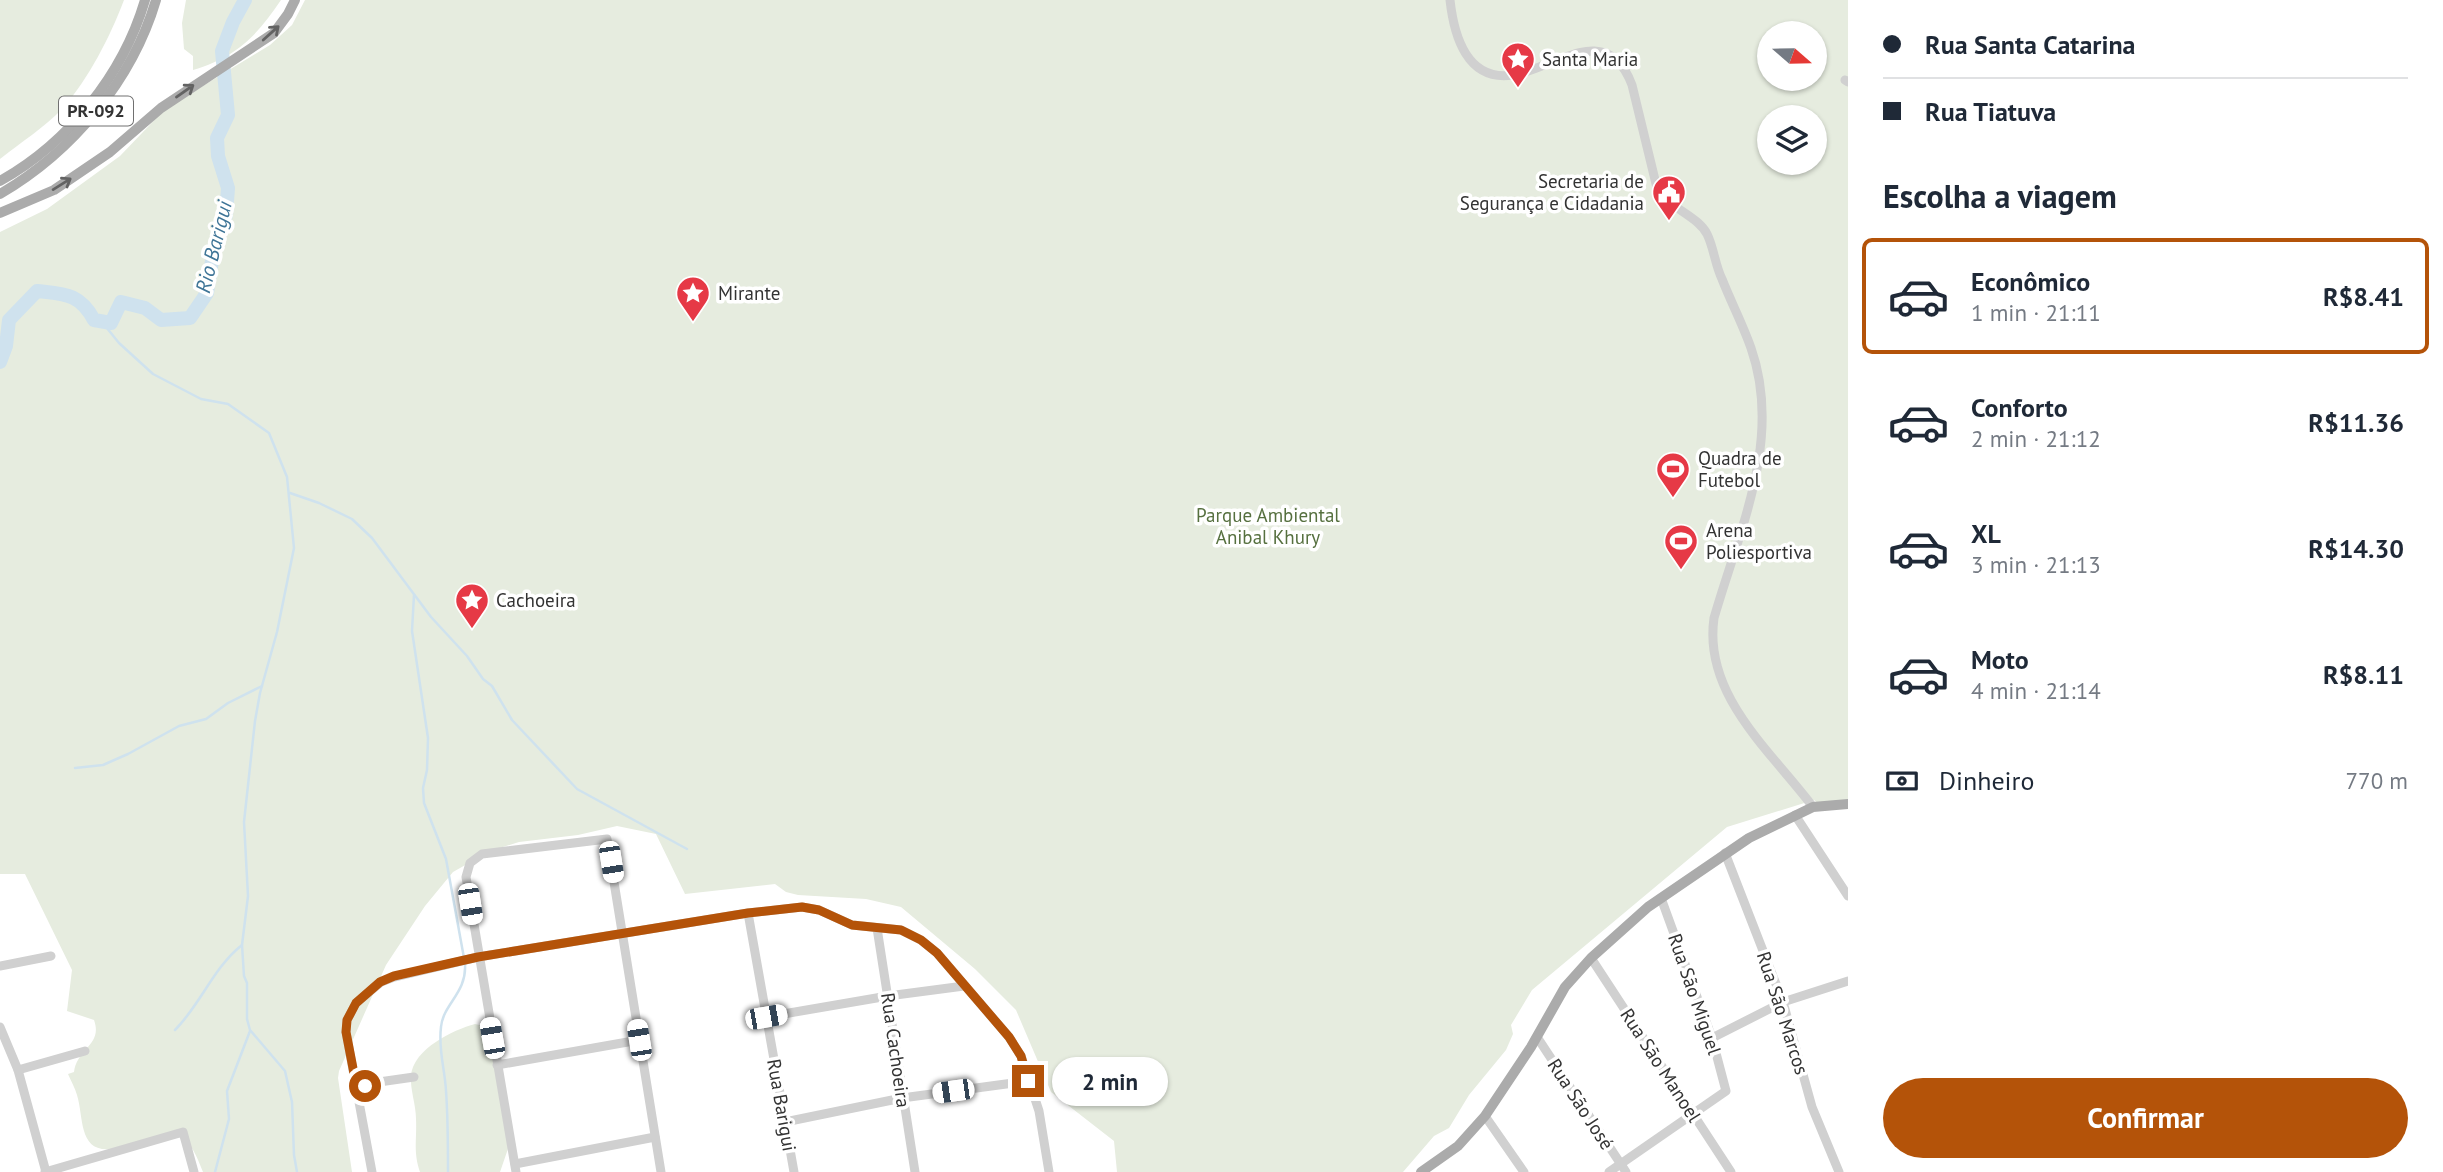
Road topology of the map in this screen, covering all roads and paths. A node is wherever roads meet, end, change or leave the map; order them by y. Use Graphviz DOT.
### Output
graph roads {
  1 [pos="145,0"];
  2 [pos="156,0"];
  3 [pos="295,0"];
  4 [pos="1450,0"];
  5 [pos="0,181"];
  6 [pos="0,194"];
  7 [pos="0,213"];
  8 [pos="1848,804"];
  9 [pos="1813,807"];
  10 [pos="1795,815"];
  11 [pos="1725,853"];
  12 [pos="1848,896"];
  13 [pos="1661,898"];
  14 [pos="748,913"];
  15 [pos="877,928"];
  16 [pos="622,934"];
  17 [pos="51,956"];
  18 [pos="478,957"];
  19 [pos="1591,958"];
  20 [pos="0,966"];
  21 [pos="1848,981"];
  22 [pos="964,986"];
  23 [pos="888,996"];
  24 [pos="1783,1002"];
  25 [pos="766,1017"];
  26 [pos="0,1027"];
  27 [pos="1536,1037"];
  28 [pos="1712,1038"];
  29 [pos="639,1040"];
  30 [pos="85,1051"];
  31 [pos="497,1065"];
  32 [pos="18,1070"];
  33 [pos="414,1077"];
  34 [pos="1028,1081"];
  35 [pos="357,1089"];
  36 [pos="902,1098"];
  37 [pos="1692,1114"];
  38 [pos="1485,1116"];
  39 [pos="785,1122"];
  40 [pos="655,1137"];
  41 [pos="515,1168"];
  42 [pos="1624,1168"];
  43 [pos="46,1172"];
  44 [pos="194,1172"];
  45 [pos="372,1172"];
  46 [pos="661,1172"];
  47 [pos="794,1172"];
  48 [pos="915,1172"];
  49 [pos="1049,1172"];
  50 [pos="1421,1172"];
  51 [pos="1524,1172"];
  52 [pos="1609,1172"];
  53 [pos="1731,1172"];
  54 [pos="1839,1172"];
  1 -- 5 [label="main road, PR-092"];
  2 -- 6 [label="main road, PR-092"];
  7 -- 3 [label="main road, one-way"];
  4 -- 9 [label="street"];
  8 -- 9 [label="main road"];
  9 -- 10 [label="main road"];
  10 -- 11 [label="main road"];
  10 -- 12 [label="street"];
  11 -- 13 [label="main road"];
  11 -- 24 [label="street, Rua São Marcos"];
  13 -- 19 [label="main road"];
  13 -- 28 [label="street, Rua São Miguel"];
  14 -- 15 [label="street"];
  14 -- 16 [label="street"];
  14 -- 25 [label="street, Rua Barigui"];
  15 -- 22 [label="street"];
  15 -- 23 [label="street, Rua Cachoeira"];
  16 -- 18 [label="street"];
  16 -- 18 [label="street"];
  16 -- 29 [label="street"];
  17 -- 20 [label="street"];
  18 -- 31 [label="street"];
  18 -- 35 [label="street"];
  19 -- 27 [label="main road"];
  19 -- 37 [label="street, Rua São Manoel"];
  21 -- 24 [label="street"];
  22 -- 23 [label="street"];
  22 -- 34 [label="street"];
  23 -- 25 [label="street"];
  23 -- 36 [label="street, Rua Cachoeira"];
  24 -- 28 [label="street"];
  24 -- 54 [label="street, Rua São Marcos"];
  25 -- 39 [label="street, Rua Barigui"];
  26 -- 32 [label="street"];
  27 -- 38 [label="main road"];
  27 -- 42 [label="street, Rua São José"];
  28 -- 37 [label="street, Rua São Miguel"];
  29 -- 31 [label="street"];
  29 -- 40 [label="street"];
  30 -- 32 [label="street"];
  31 -- 41 [label="street"];
  32 -- 43 [label="street"];
  33 -- 35 [label="street"];
  34 -- 36 [label="street"];
  34 -- 49 [label="street"];
  35 -- 45 [label="street"];
  36 -- 39 [label="street"];
  36 -- 48 [label="street, Rua Cachoeira"];
  37 -- 42 [label="street"];
  37 -- 53 [label="street, Rua São Manoel"];
  38 -- 50 [label="main road"];
  38 -- 51 [label="street"];
  39 -- 47 [label="street, Rua Barigui"];
  40 -- 41 [label="street"];
  40 -- 46 [label="street"];
  42 -- 52 [label="street"];
  43 -- 44 [label="street"];
}
